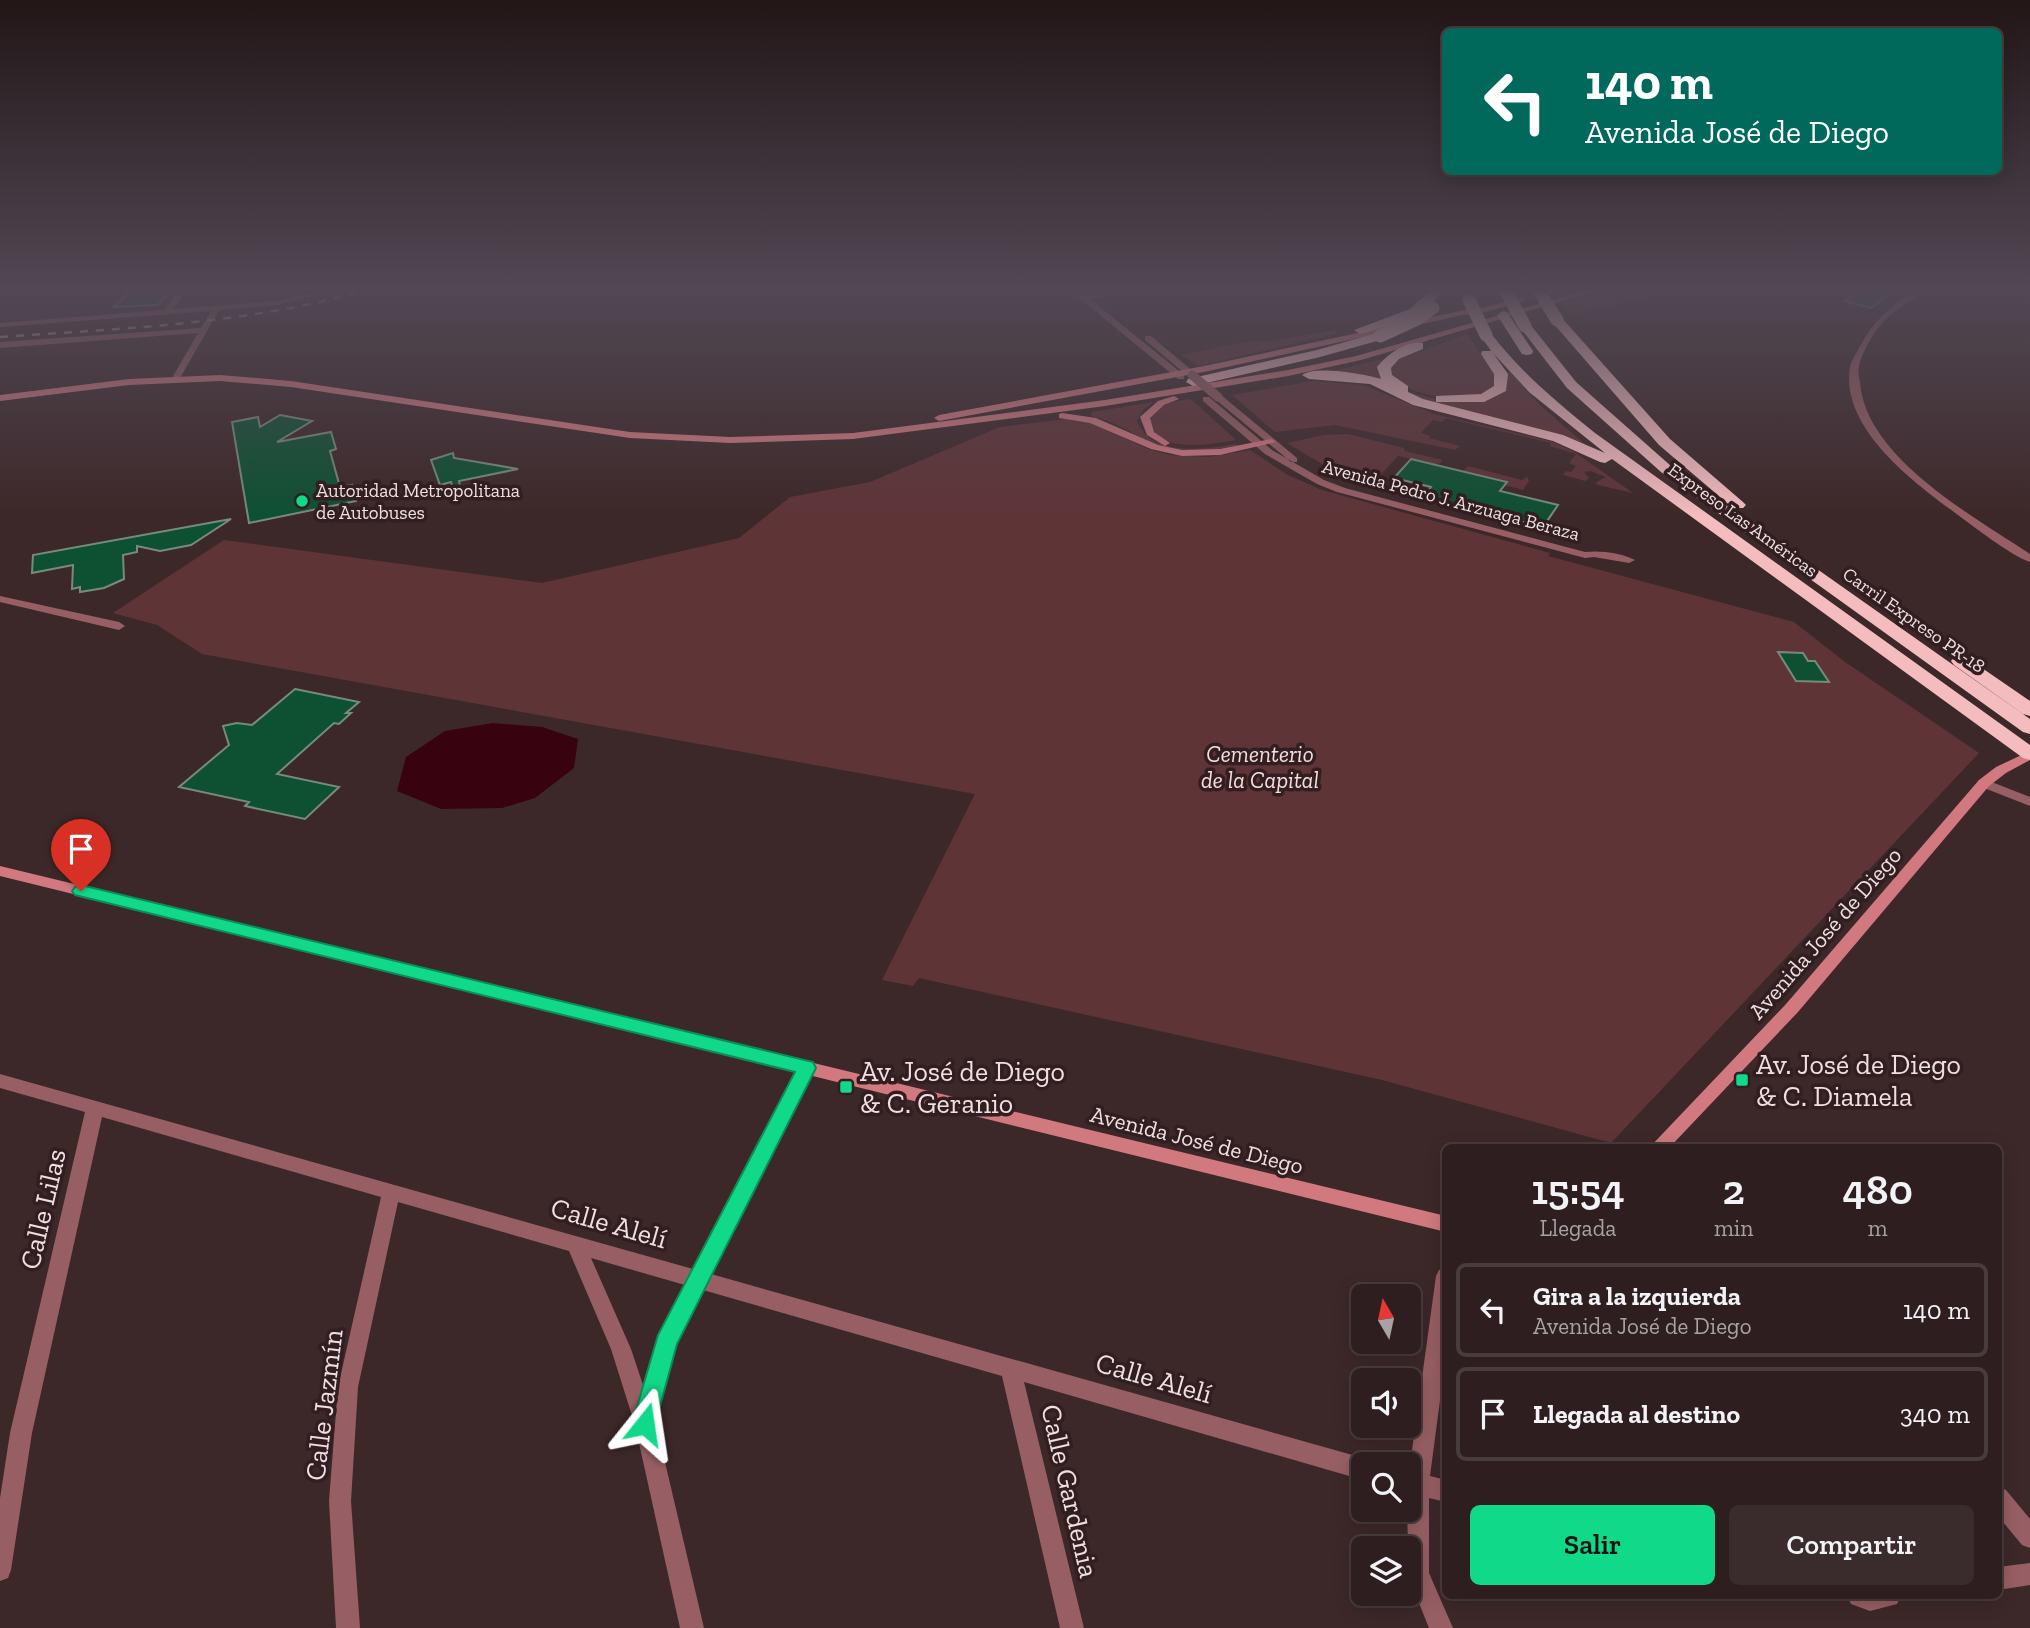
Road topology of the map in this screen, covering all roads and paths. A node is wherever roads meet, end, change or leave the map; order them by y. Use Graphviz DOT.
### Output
graph roads {
  1 [pos="184,364"];
  2 [pos="1169,364"];
  3 [pos="1171,364"];
  4 [pos="1239,364"];
  5 [pos="1267,364"];
  6 [pos="1290,364"];
  7 [pos="1330,364"];
  8 [pos="1353,364"];
  9 [pos="1387,364"];
  10 [pos="1496,364"];
  11 [pos="1509,364"];
  12 [pos="1537,364"];
  13 [pos="1553,364"];
  14 [pos="1596,364"];
  15 [pos="1855,364"];
  16 [pos="178,375"];
  17 [pos="1309,376"];
  18 [pos="1187,379"];
  19 [pos="0,392"];
  20 [pos="0,398"];
  21 [pos="1054,416"];
  22 [pos="925,425"];
  23 [pos="1260,441"];
  24 [pos="1666,469"];
  25 [pos="1702,517"];
  26 [pos="2030,559"];
  27 [pos="1629,560"];
  28 [pos="0,599"];
  29 [pos="119,626"];
  30 [pos="2030,709"];
  31 [pos="2030,728"];
  32 [pos="2030,755"];
  33 [pos="1984,783"];
  34 [pos="2030,802"];
  35 [pos="0,872"];
  36 [pos="807,1068"];
  37 [pos="0,1081"];
  38 [pos="95,1108"];
  39 [pos="1662,1144"];
  40 [pos="391,1192"];
  41 [pos="1442,1223"];
  42 [pos="576,1245"];
  43 [pos="697,1279"];
  44 [pos="1442,1301"];
  45 [pos="1010,1368"];
  46 [pos="645,1424"];
  47 [pos="1418,1452"];
  48 [pos="1351,1466"];
  49 [pos="1421,1485"];
  50 [pos="1442,1490"];
  51 [pos="2002,1503"];
  52 [pos="1415,1522"];
  53 [pos="2030,1537"];
  54 [pos="0,1570"];
  55 [pos="2030,1574"];
  56 [pos="2002,1578"];
  57 [pos="348,1628"];
  58 [pos="692,1628"];
  59 [pos="1072,1628"];
  60 [pos="1441,1628"];
  1 -- 16 [label="street"];
  2 -- 18 [label="street, Avenida Pedro J. Arzuaga Beraza"];
  3 -- 18 [label="street, Avenida Pedro J. Arzuaga Beraza"];
  4 -- 18 [label="main road"];
  5 -- 18 [label="highway, bridge"];
  6 -- 18 [label="main road"];
  7 -- 22 [label="main road"];
  8 -- 17 [label="main road"];
  9 -- 10 [label="highway"];
  11 -- 25 [label="highway, Expreso Las Américas"];
  12 -- 24 [label="highway"];
  13 -- 24 [label="highway, Carril Expreso PR-18, bridge"];
  14 -- 30 [label="highway, Expreso Las Américas, bridge"];
  15 -- 26 [label="street"];
  16 -- 19 [label="main road"];
  16 -- 20 [label="main road"];
  16 -- 22 [label="main road"];
  16 -- 22 [label="main road"];
  17 -- 18 [label="main road"];
  17 -- 25 [label="highway"];
  18 -- 21 [label="main road"];
  18 -- 22 [label="main road"];
  18 -- 22 [label="main road"];
  18 -- 23 [label="street, Avenida Pedro J. Arzuaga Beraza"];
  18 -- 23 [label="street, Avenida Pedro J. Arzuaga Beraza, bridge"];
  18 -- 23 [label="main road"];
  21 -- 22 [label="main road"];
  21 -- 23 [label="main road"];
  23 -- 27 [label="street, Avenida Pedro J. Arzuaga Beraza"];
  24 -- 31 [label="highway, Carril Expreso PR-18"];
  25 -- 32 [label="highway, Expreso Las Américas"];
  28 -- 29 [label="street"];
  32 -- 33 [label="main road, Avenida José de Diego"];
  33 -- 34 [label="street"];
  33 -- 39 [label="main road, Avenida José de Diego"];
  35 -- 36 [label="main road, Avenida José de Diego"];
  36 -- 41 [label="main road, Avenida José de Diego"];
  36 -- 43 [label="street"];
  37 -- 38 [label="street, Calle Alelí"];
  38 -- 40 [label="street, Calle Alelí"];
  38 -- 54 [label="street, Calle Lilas"];
  40 -- 42 [label="street, Calle Alelí"];
  40 -- 57 [label="street, Calle Jazmín"];
  42 -- 43 [label="street, Calle Alelí"];
  42 -- 46 [label="street"];
  43 -- 45 [label="street, Calle Alelí"];
  43 -- 46 [label="street"];
  44 -- 47 [label="street"];
  45 -- 48 [label="street, Calle Alelí"];
  45 -- 59 [label="street, Calle Gardenia"];
  46 -- 58 [label="street"];
  49 -- 50 [label="street"];
  51 -- 53 [label="street"];
  52 -- 60 [label="street"];
  55 -- 56 [label="street"];
}
